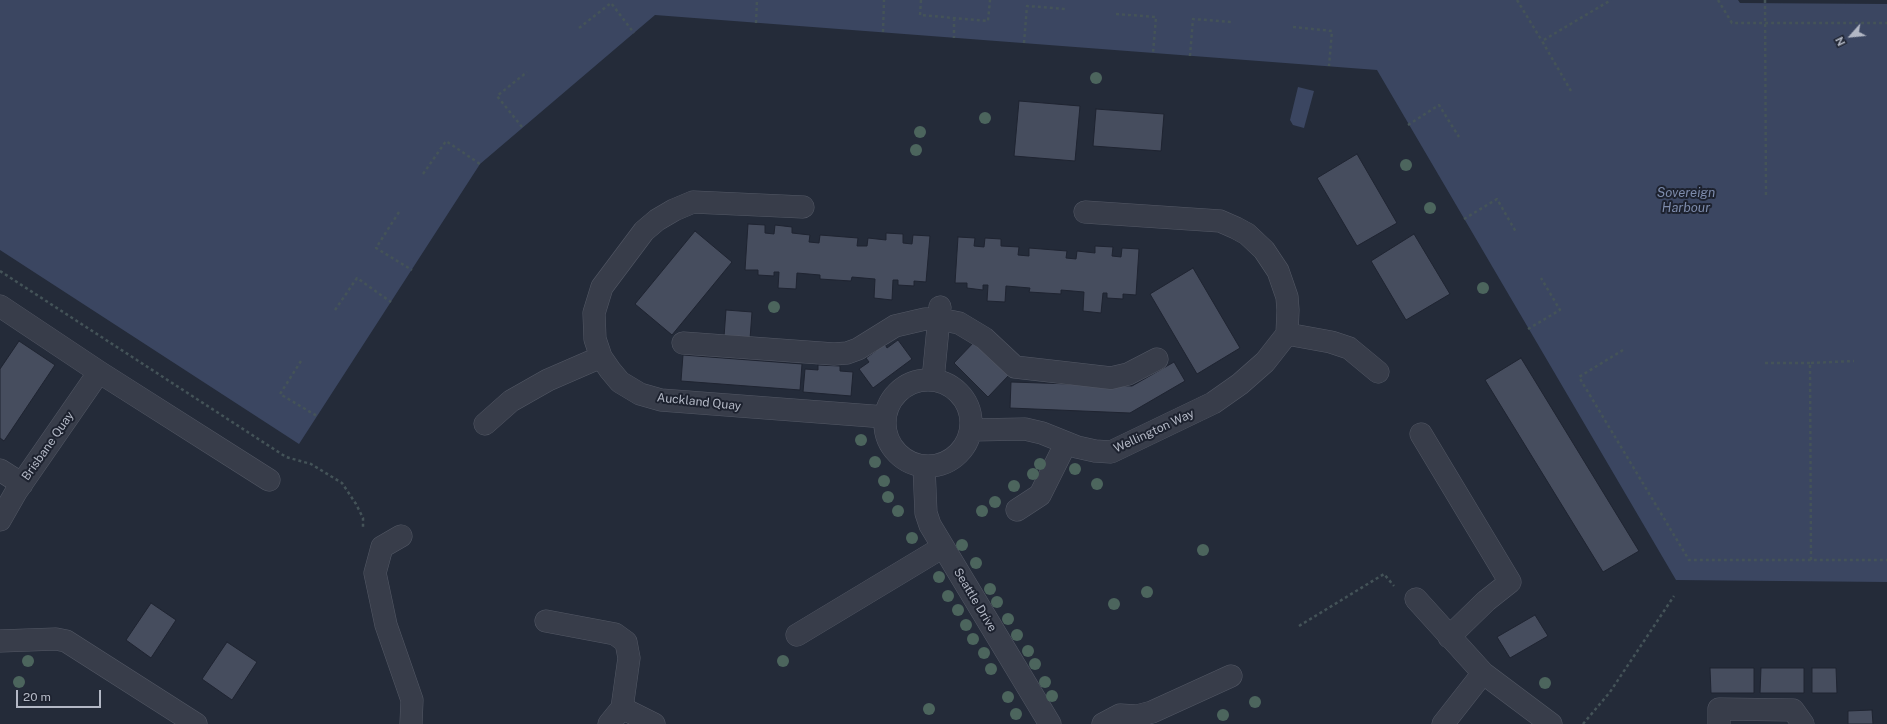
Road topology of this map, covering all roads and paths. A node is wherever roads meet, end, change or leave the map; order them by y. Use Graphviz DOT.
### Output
graph roads {
  1 [pos="757,0"];
  2 [pos="884,0"];
  3 [pos="921,0"];
  4 [pos="990,0"];
  5 [pos="1517,0"];
  6 [pos="1611,0"];
  7 [pos="1718,0"];
  8 [pos="1765,0"];
  9 [pos="1065,9"];
  10 [pos="1116,14"];
  11 [pos="954,18"];
  12 [pos="1231,22"];
  13 [pos="756,23"];
  14 [pos="1764,23"];
  15 [pos="1887,23"];
  16 [pos="579,28"];
  17 [pos="1294,28"];
  18 [pos="883,32"];
  19 [pos="634,33"];
  20 [pos="954,38"];
  21 [pos="1542,41"];
  22 [pos="1024,43"];
  23 [pos="1153,53"];
  24 [pos="1190,56"];
  25 [pos="1329,66"];
  26 [pos="527,72"];
  27 [pos="1571,92"];
  28 [pos="1408,125"];
  29 [pos="522,127"];
  30 [pos="1459,137"];
  31 [pos="480,164"];
  32 [pos="423,174"];
  33 [pos="1766,198"];
  34 [pos="803,207"];
  35 [pos="399,212"];
  36 [pos="1084,212"];
  37 [pos="1464,219"];
  38 [pos="1516,232"];
  39 [pos="412,270"];
  40 [pos="1541,278"];
  41 [pos="391,302"];
  42 [pos="0,306"];
  43 [pos="335,310"];
  44 [pos="939,313"];
  45 [pos="1528,329"];
  46 [pos="1287,334"];
  47 [pos="683,343"];
  48 [pos="1623,350"];
  49 [pos="601,357"];
  50 [pos="1157,358"];
  51 [pos="301,361"];
  52 [pos="1854,361"];
  53 [pos="1765,363"];
  54 [pos="1810,363"];
  55 [pos="99,372"];
  56 [pos="1378,372"];
  57 [pos="933,380"];
  58 [pos="317,416"];
  59 [pos="885,417"];
  60 [pos="485,424"];
  61 [pos="972,430"];
  62 [pos="1421,434"];
  63 [pos="1065,442"];
  64 [pos="924,467"];
  65 [pos="0,470"];
  66 [pos="269,480"];
  67 [pos="22,484"];
  68 [pos="1017,510"];
  69 [pos="0,520"];
  70 [pos="401,536"];
  71 [pos="943,547"];
  72 [pos="1811,560"];
  73 [pos="1887,560"];
  74 [pos="1674,596"];
  75 [pos="1416,599"];
  76 [pos="546,621"];
  77 [pos="1299,626"];
  78 [pos="797,635"];
  79 [pos="1449,637"];
  80 [pos="0,642"];
  81 [pos="1483,674"];
  82 [pos="1231,676"];
  83 [pos="615,716"];
  84 [pos="196,724"];
  85 [pos="411,724"];
  86 [pos="654,724"];
  87 [pos="1050,724"];
  88 [pos="1103,724"];
  89 [pos="1443,724"];
  90 [pos="1550,724"];
  91 [pos="1583,724"];
  92 [pos="1719,724"];
  93 [pos="1803,724"];
  1 -- 13 [label="path"];
  2 -- 18 [label="path"];
  3 -- 11 [label="path"];
  4 -- 11 [label="path"];
  5 -- 21 [label="path"];
  6 -- 21 [label="path"];
  7 -- 14 [label="path"];
  8 -- 14 [label="path"];
  9 -- 22 [label="path"];
  10 -- 23 [label="path"];
  11 -- 20 [label="path"];
  12 -- 24 [label="path"];
  14 -- 15 [label="path"];
  14 -- 33 [label="path"];
  16 -- 19 [label="path"];
  17 -- 25 [label="path"];
  21 -- 27 [label="path"];
  26 -- 29 [label="path"];
  28 -- 30 [label="path"];
  31 -- 32 [label="path"];
  34 -- 49 [label="street, Auckland Quay"];
  35 -- 39 [label="path"];
  36 -- 46 [label="street"];
  37 -- 38 [label="path"];
  40 -- 45 [label="path"];
  41 -- 43 [label="path"];
  42 -- 55 [label="street"];
  44 -- 47 [label="street"];
  44 -- 50 [label="street"];
  44 -- 57 [label="street"];
  46 -- 56 [label="street"];
  46 -- 63 [label="street, Wellington Way"];
  48 -- 72 [label="path"];
  49 -- 59 [label="street, Auckland Quay"];
  49 -- 60 [label="street"];
  51 -- 58 [label="path"];
  52 -- 54 [label="path"];
  53 -- 54 [label="path"];
  54 -- 72 [label="path"];
  55 -- 66 [label="street"];
  55 -- 67 [label="street, Brisbane Quay"];
  57 -- 59 [label="street"];
  57 -- 61 [label="street"];
  59 -- 64 [label="street"];
  61 -- 63 [label="street, Wellington Way"];
  61 -- 64 [label="street"];
  62 -- 79 [label="street"];
  63 -- 68 [label="street"];
  64 -- 71 [label="street, Seattle Drive"];
  65 -- 67 [label="street"];
  67 -- 69 [label="street, Brisbane Quay"];
  70 -- 85 [label="street"];
  71 -- 78 [label="street"];
  71 -- 87 [label="street, Seattle Drive"];
  72 -- 73 [label="path"];
  74 -- 91 [label="path"];
  75 -- 77 [label="path"];
  75 -- 79 [label="street"];
  76 -- 83 [label="street"];
  79 -- 81 [label="street"];
  80 -- 84 [label="street"];
  81 -- 89 [label="street"];
  81 -- 90 [label="street"];
  82 -- 88 [label="street"];
  83 -- 86 [label="street"];
  92 -- 93 [label="street"];
}
